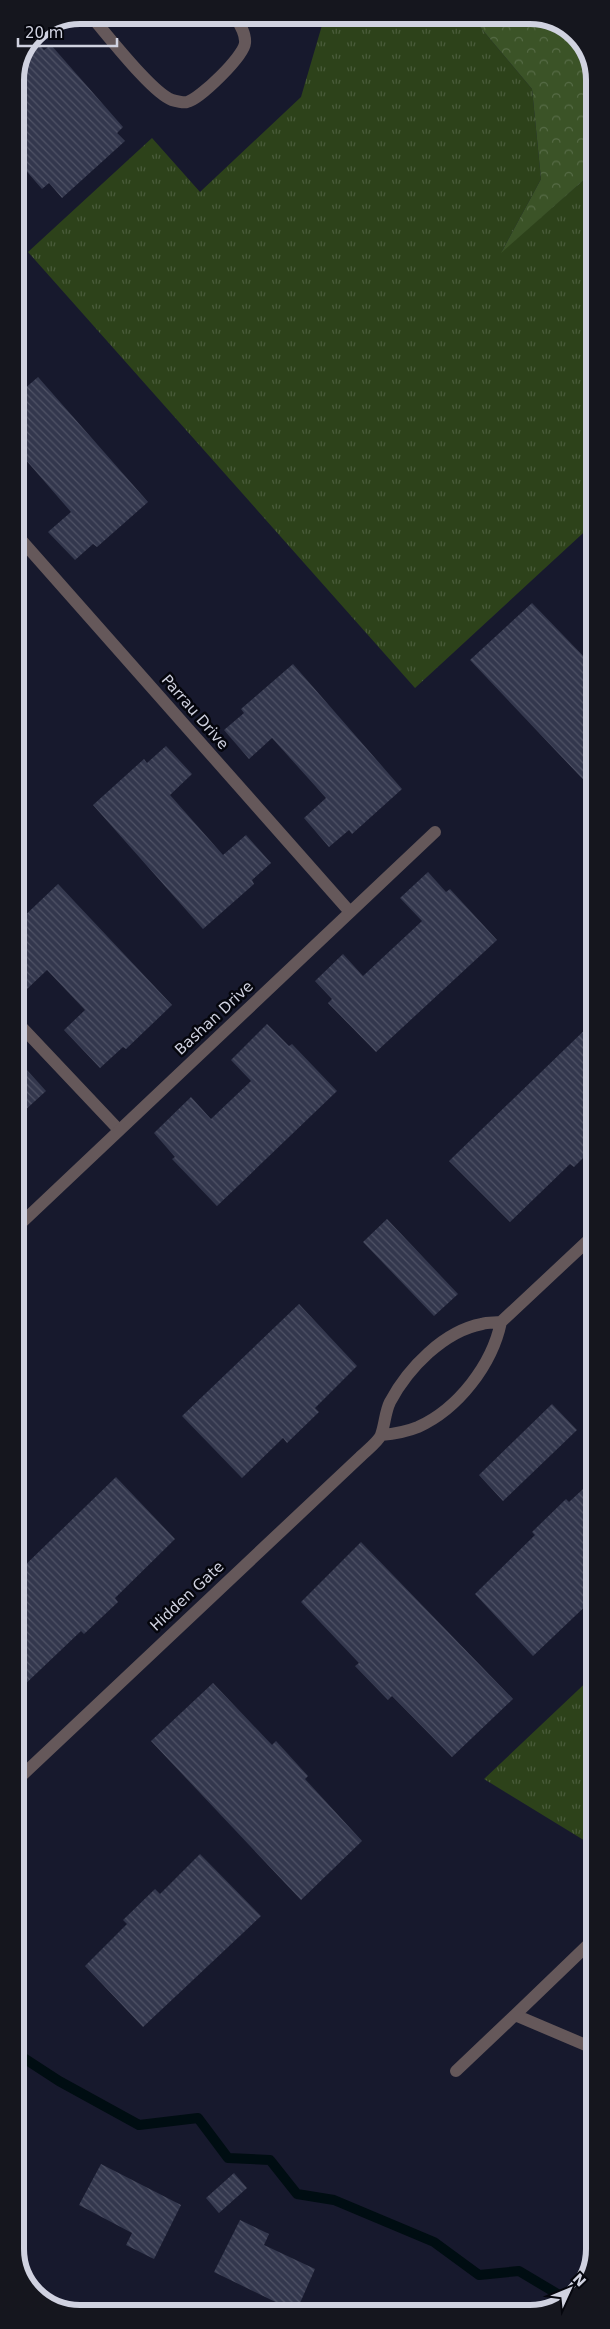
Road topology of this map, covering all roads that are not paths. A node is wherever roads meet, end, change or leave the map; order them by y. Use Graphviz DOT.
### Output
graph roads {
  1 [pos="98,24"];
  2 [pos="239,24"];
  3 [pos="24,543"];
  4 [pos="435,832"];
  5 [pos="350,912"];
  6 [pos="24,1029"];
  7 [pos="119,1130"];
  8 [pos="24,1220"];
  9 [pos="586,1242"];
  10 [pos="501,1322"];
  11 [pos="381,1436"];
  12 [pos="24,1773"];
  13 [pos="586,1947"];
  14 [pos="515,2015"];
  15 [pos="586,2045"];
  16 [pos="456,2071"];
  1 -- 2 [label="street"];
  3 -- 5 [label="street, Parrau Drive"];
  4 -- 5 [label="street, Bashan Drive"];
  5 -- 7 [label="street, Bashan Drive"];
  6 -- 7 [label="street"];
  7 -- 8 [label="street, Bashan Drive"];
  9 -- 10 [label="street"];
  10 -- 11 [label="street"];
  10 -- 11 [label="street"];
  11 -- 12 [label="street, Hidden Gate"];
  13 -- 14 [label="street"];
  14 -- 15 [label="street"];
  14 -- 16 [label="street"];
}
